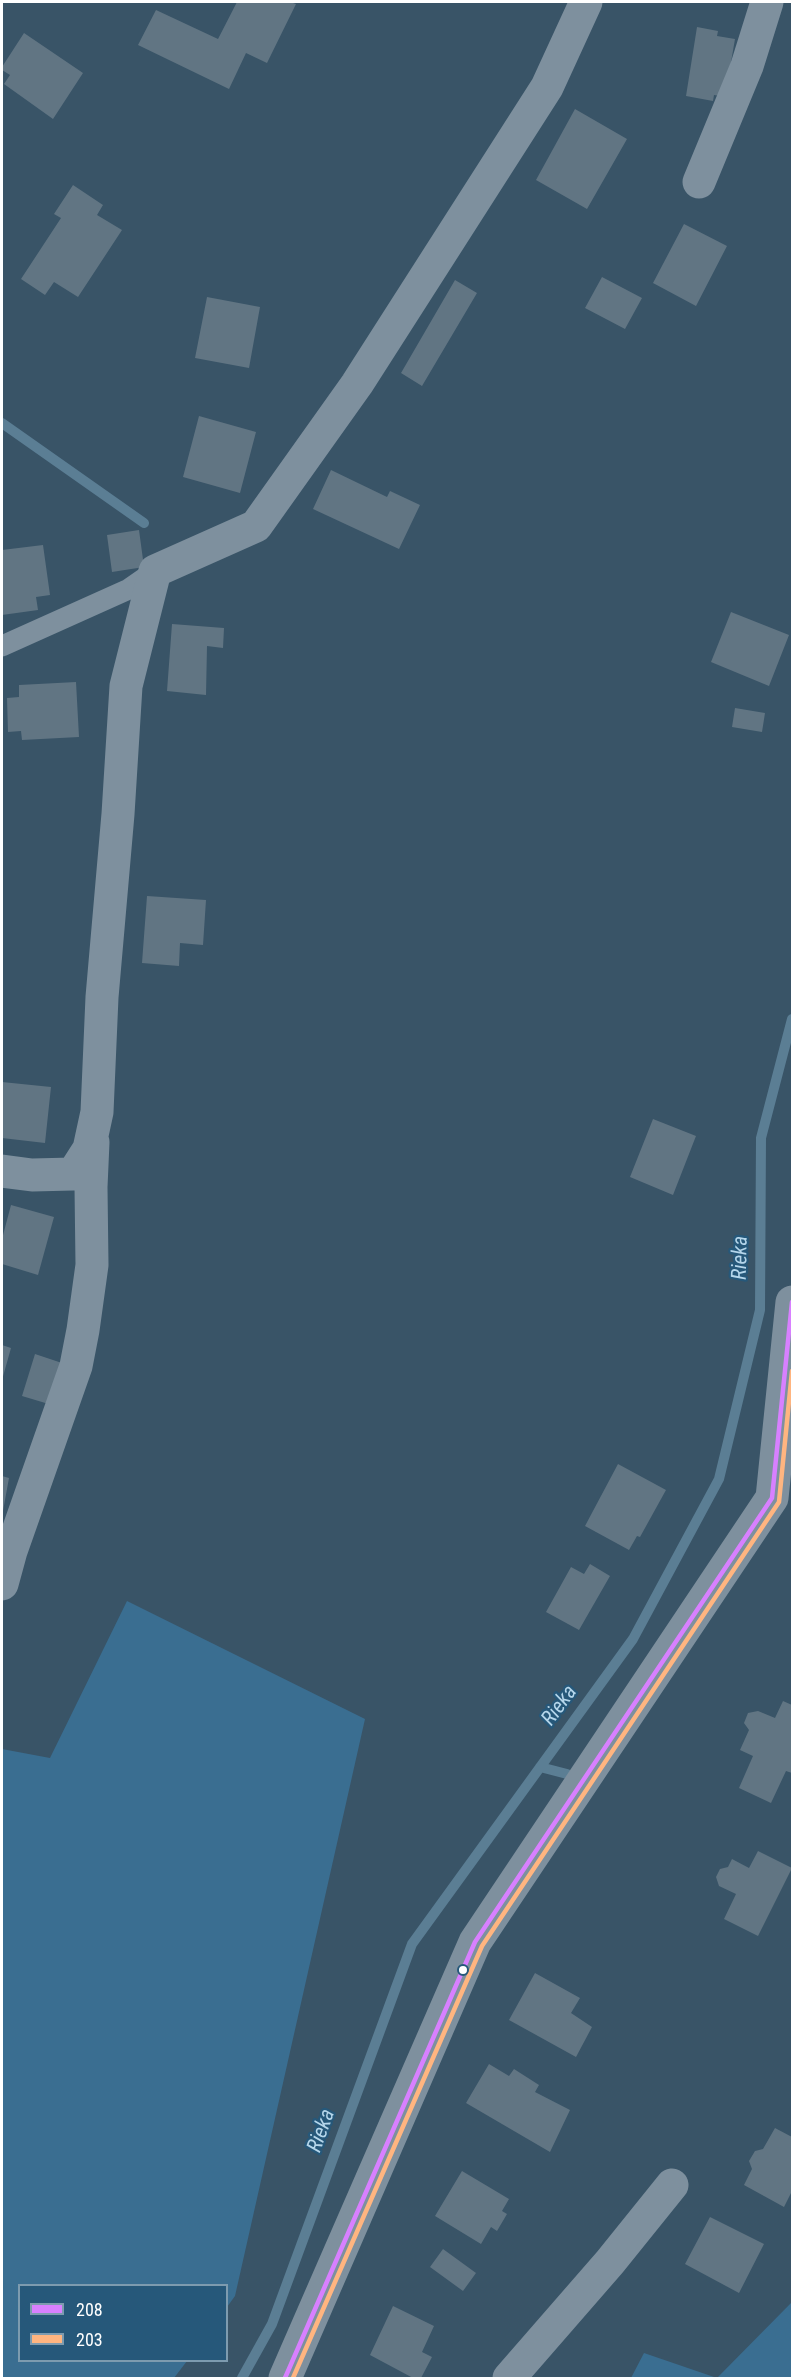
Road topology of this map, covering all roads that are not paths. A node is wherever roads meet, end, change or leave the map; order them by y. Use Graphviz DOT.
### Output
graph roads {
  1 [pos="586,2"];
  2 [pos="767,2"];
  3 [pos="699,182"];
  4 [pos="155,571"];
  5 [pos="2,646"];
  6 [pos="93,1129"];
  7 [pos="2,1171"];
  8 [pos="792,1302"];
  9 [pos="2,1584"];
  10 [pos="672,2185"];
  11 [pos="285,2379"];
  12 [pos="509,2379"];
  1 -- 4 [label="street"];
  2 -- 3 [label="street"];
  4 -- 5 [label="lane"];
  4 -- 6 [label="street"];
  6 -- 7 [label="street"];
  6 -- 9 [label="street"];
  8 -- 11 [label="street"];
  10 -- 12 [label="street"];
}
